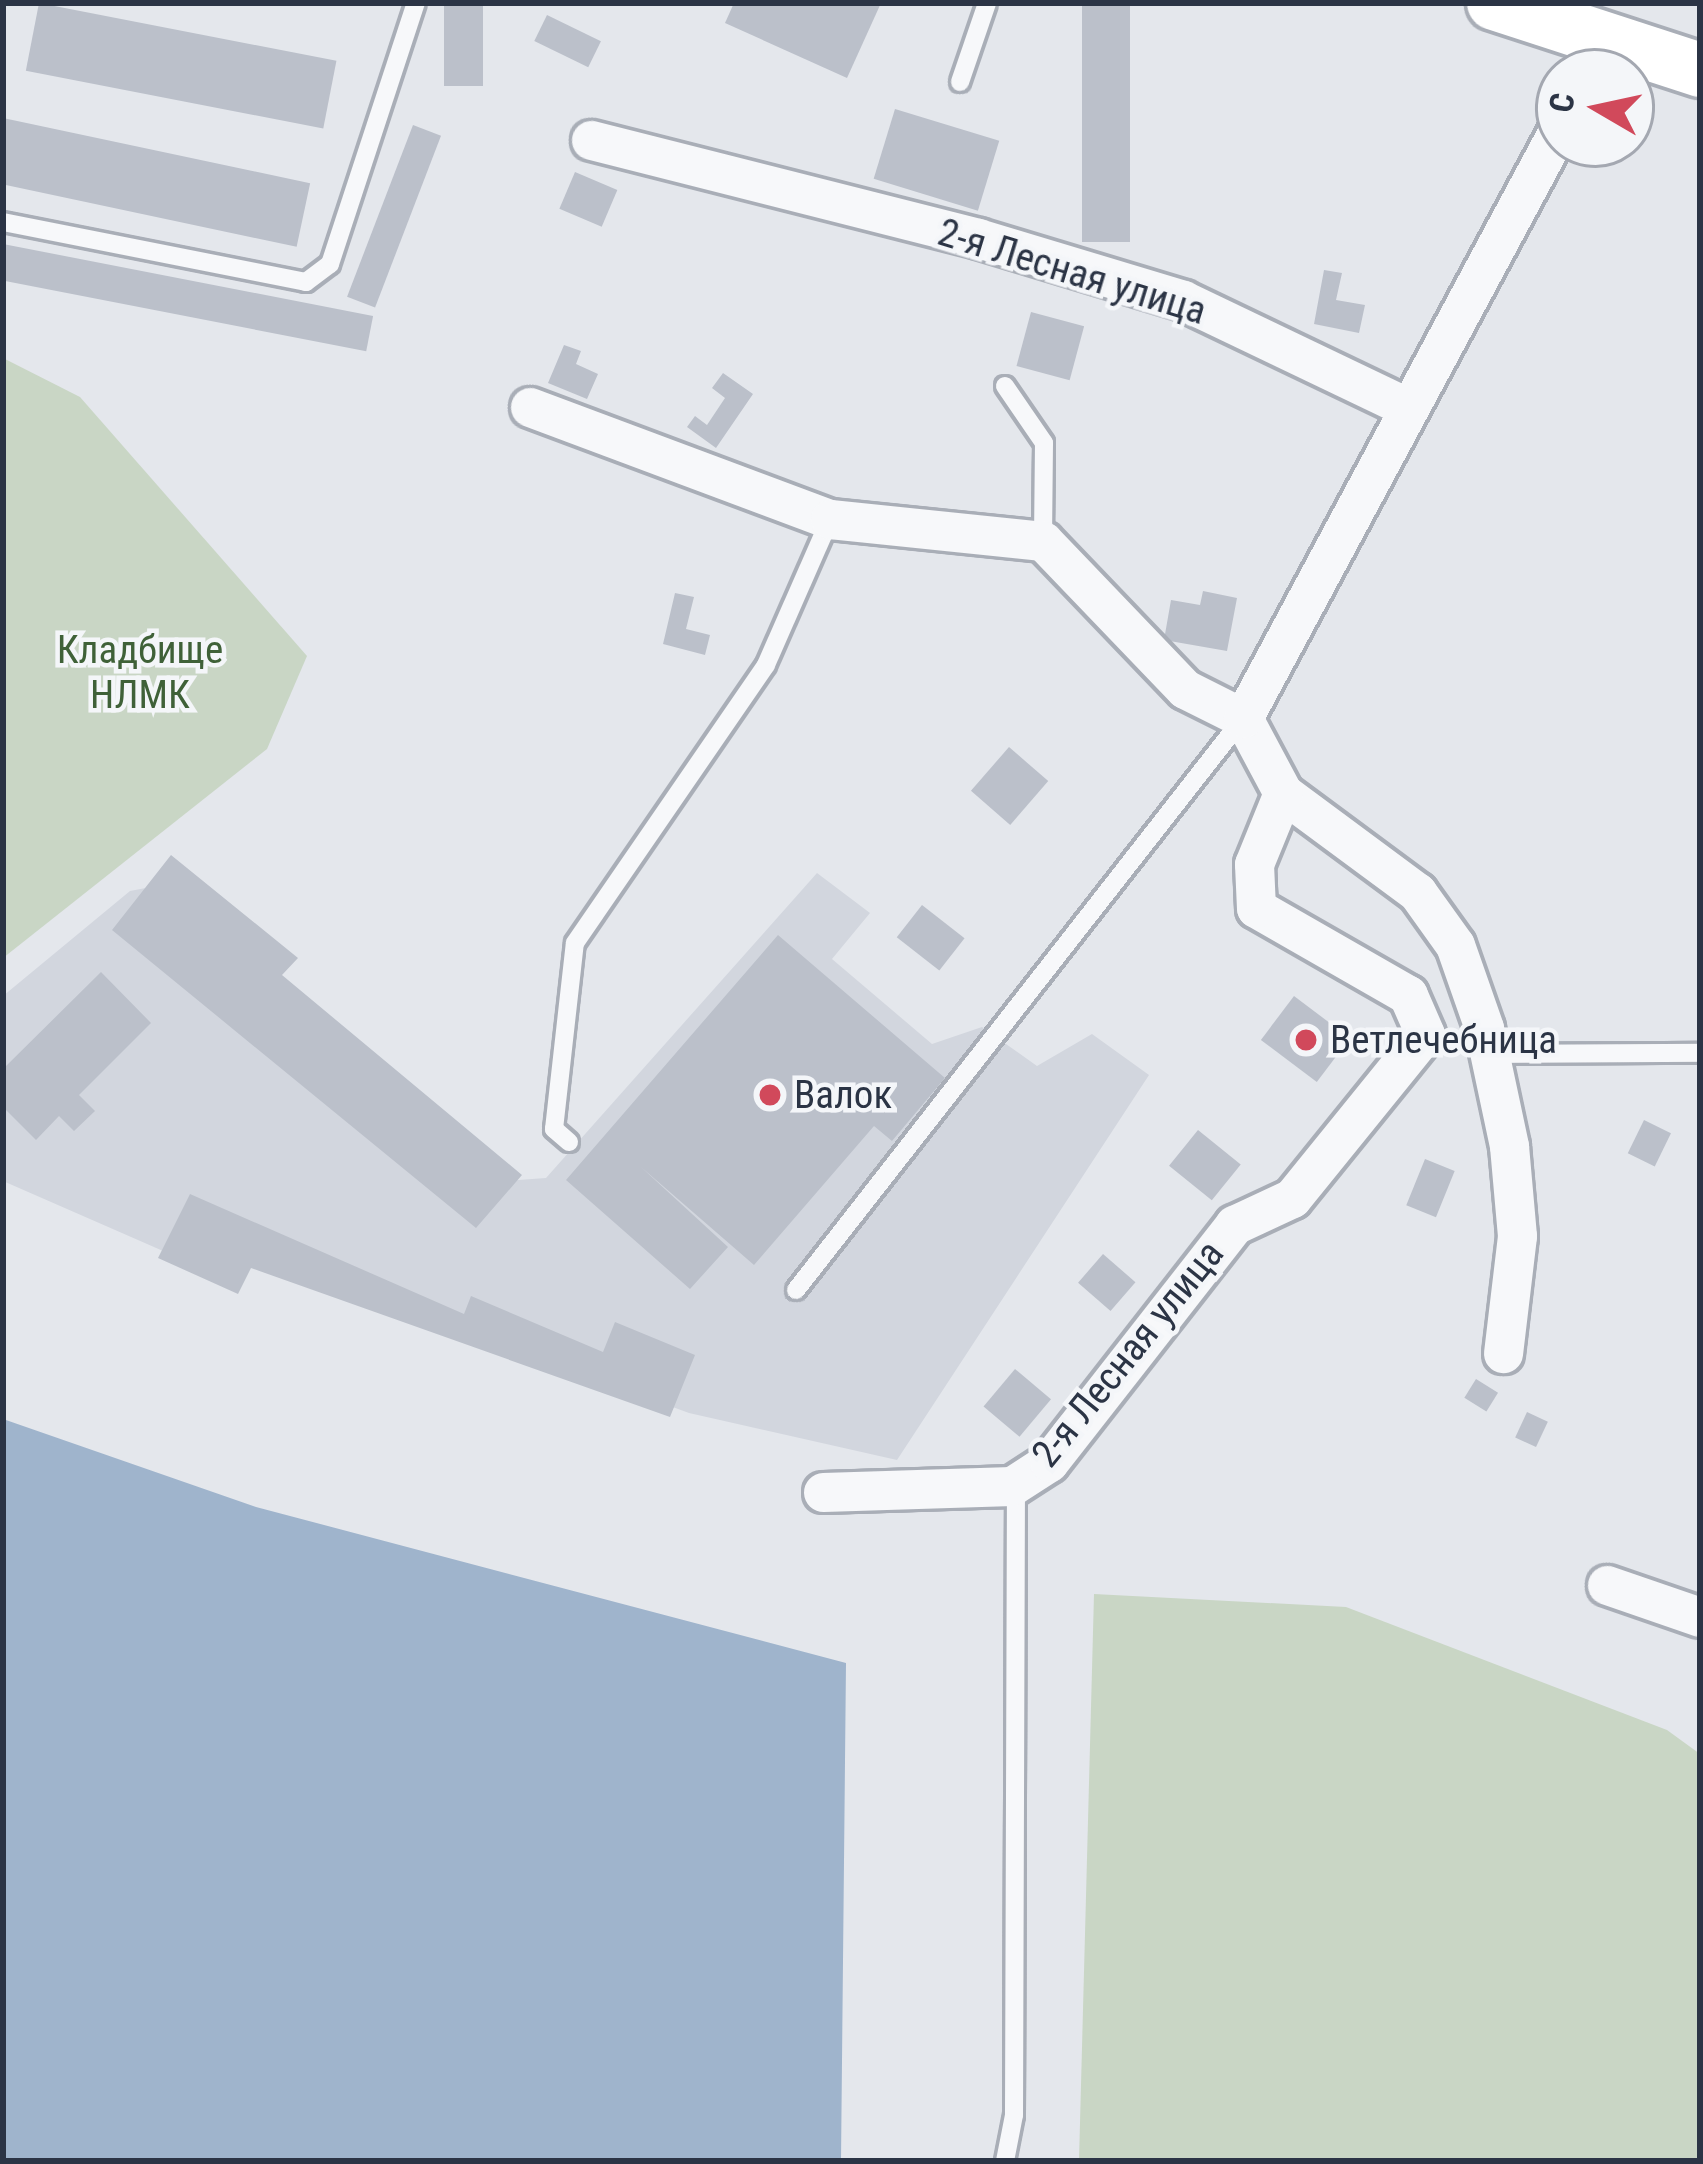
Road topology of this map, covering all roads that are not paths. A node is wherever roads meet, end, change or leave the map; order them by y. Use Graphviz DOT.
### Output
graph roads {
  1 [pos="416,3"];
  2 [pos="987,3"];
  3 [pos="1493,3"];
  4 [pos="1582,48"];
  5 [pos="1655,64"];
  6 [pos="1700,70"];
  7 [pos="960,82"];
  8 [pos="591,140"];
  9 [pos="1538,168"];
  10 [pos="3,222"];
  11 [pos="1005,386"];
  12 [pos="530,406"];
  13 [pos="1408,408"];
  14 [pos="830,519"];
  15 [pos="1043,541"];
  16 [pos="1243,718"];
  17 [pos="1283,793"];
  18 [pos="1700,1053"];
  19 [pos="1490,1054"];
  20 [pos="569,1142"];
  21 [pos="796,1290"];
  22 [pos="1503,1354"];
  23 [pos="1016,1483"];
  24 [pos="823,1492"];
  25 [pos="1607,1585"];
  26 [pos="1700,1617"];
  27 [pos="1005,2161"];
  1 -- 10 [label="lane"];
  2 -- 7 [label="lane"];
  3 -- 4 [label="main road"];
  5 -- 6 [label="main road"];
  8 -- 13 [label="street, 2-я Лесная улица"];
  9 -- 13 [label="street"];
  11 -- 15 [label="lane"];
  12 -- 14 [label="street"];
  13 -- 16 [label="street"];
  14 -- 15 [label="street"];
  14 -- 20 [label="lane"];
  15 -- 16 [label="street"];
  16 -- 17 [label="street"];
  16 -- 21 [label="lane"];
  17 -- 19 [label="street"];
  17 -- 23 [label="street, 2-я Лесная улица"];
  18 -- 19 [label="lane"];
  19 -- 22 [label="street"];
  23 -- 24 [label="street, 2-я Лесная улица"];
  23 -- 27 [label="lane"];
  25 -- 26 [label="street"];
}
